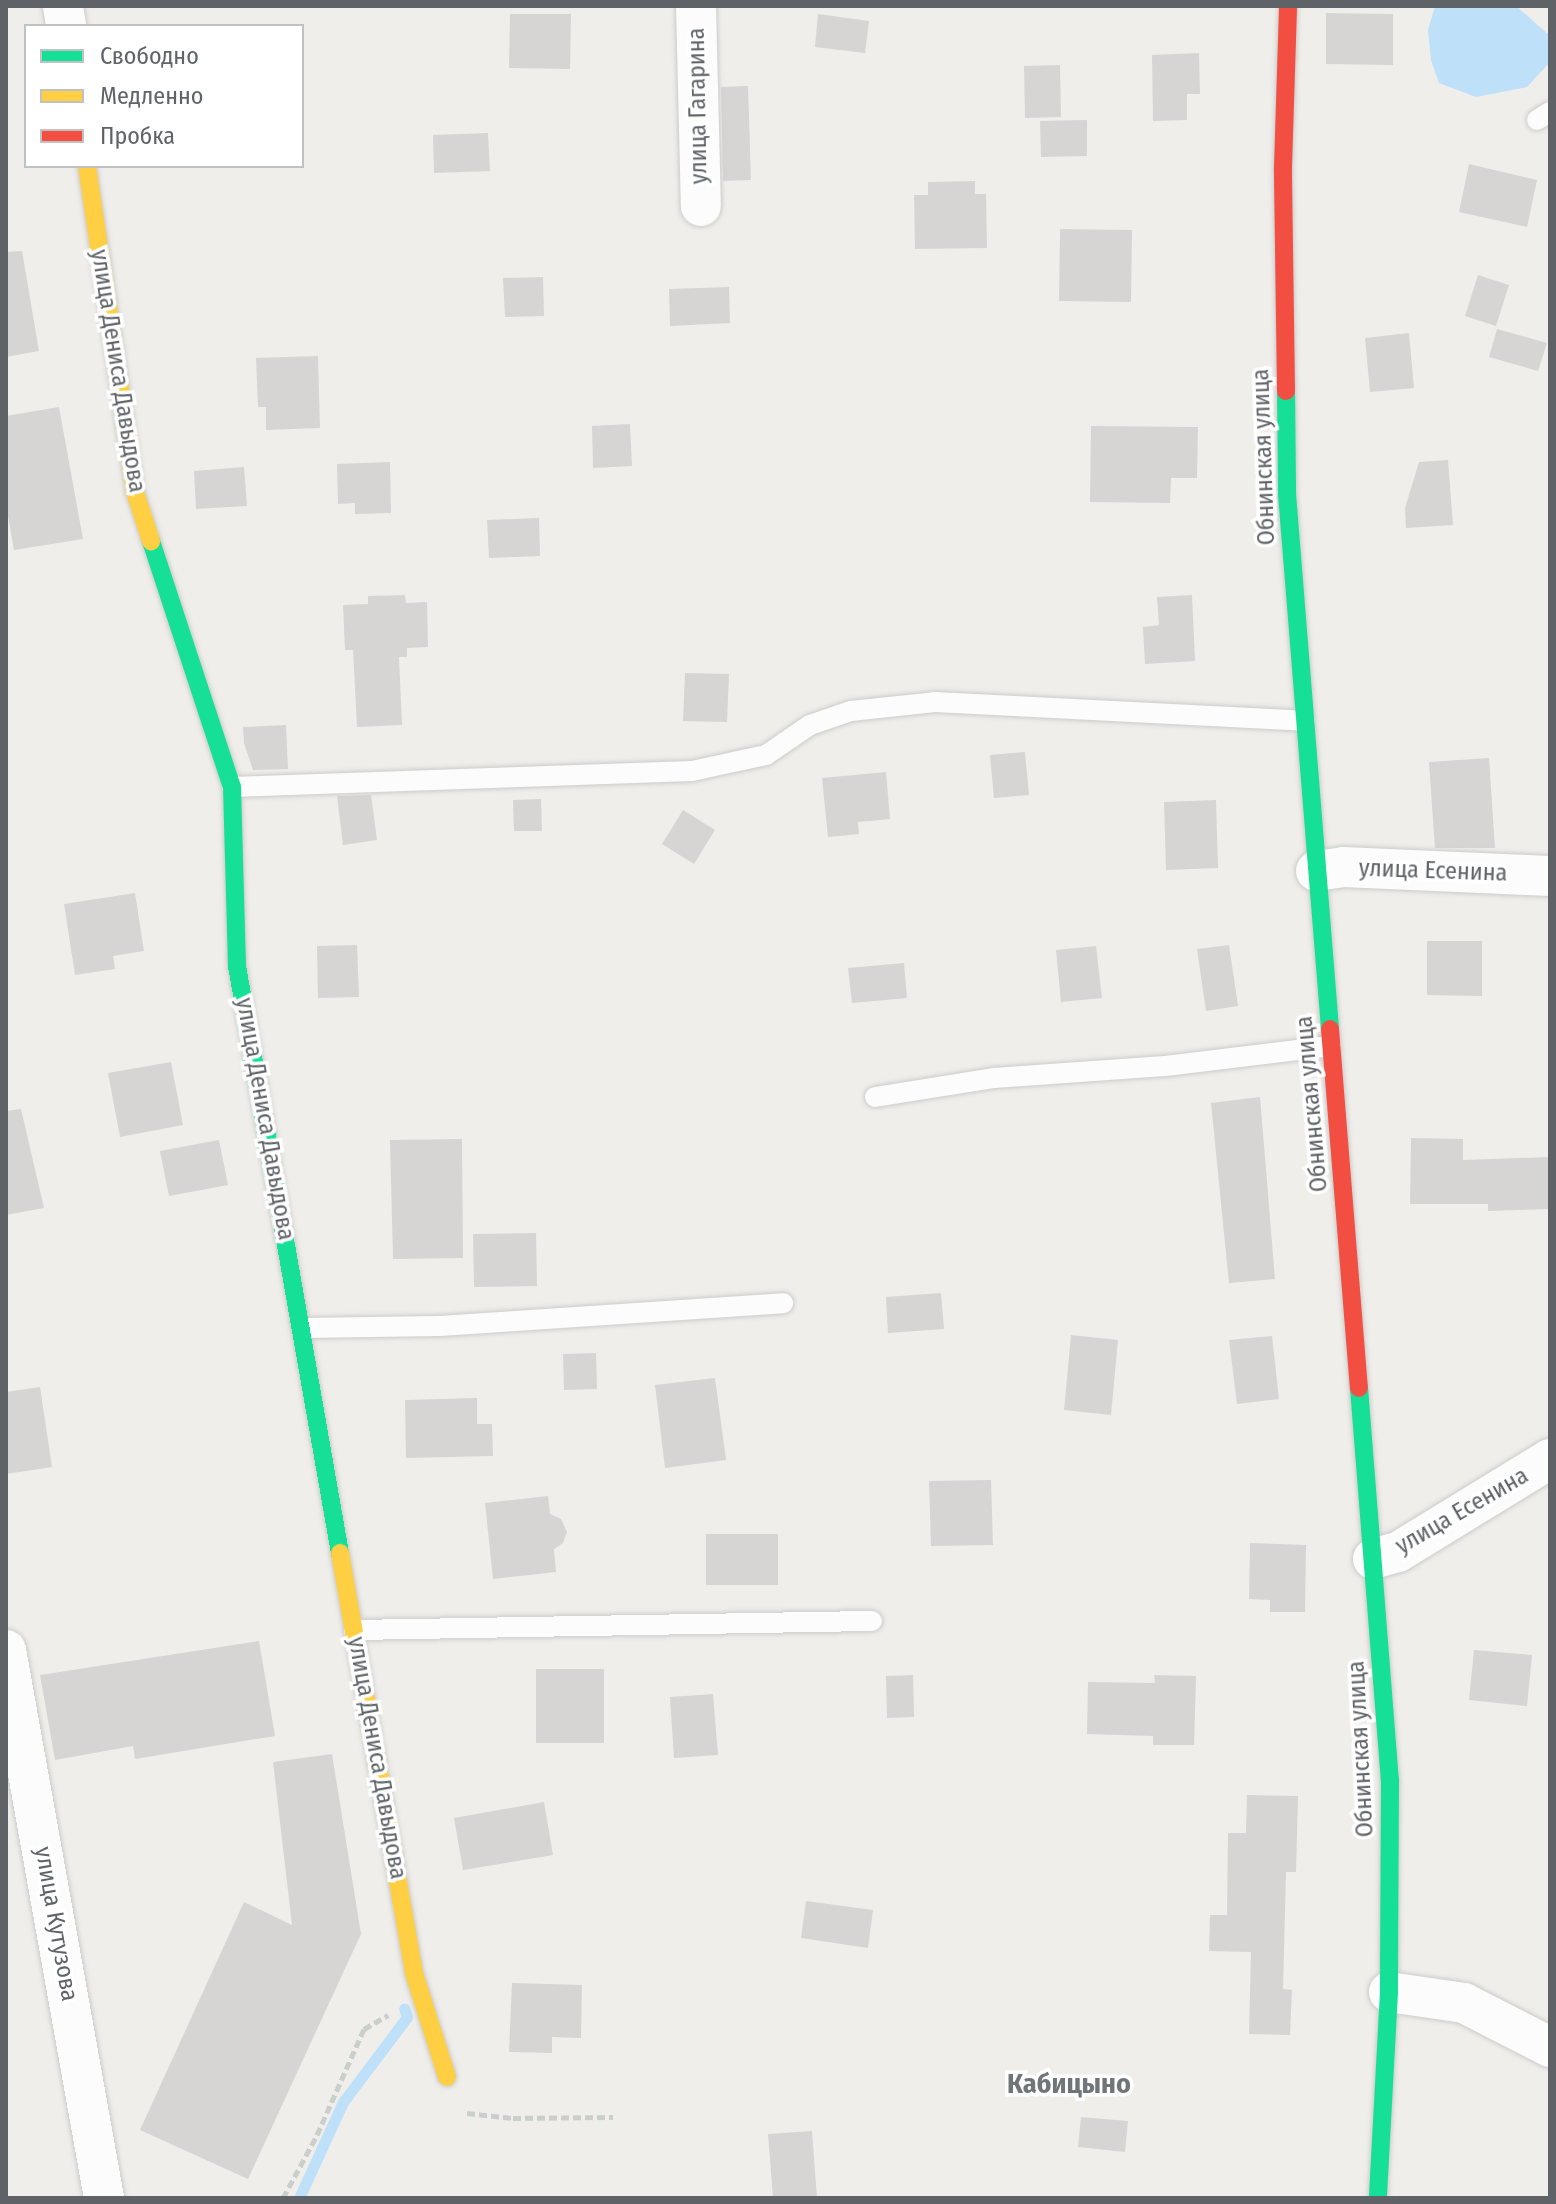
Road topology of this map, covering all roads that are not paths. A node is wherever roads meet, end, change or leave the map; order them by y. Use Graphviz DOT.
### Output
graph roads {
  1 [pos="696,6"];
  2 [pos="1288,6"];
  3 [pos="87,168"];
  4 [pos="701,206"];
  5 [pos="1305,721"];
  6 [pos="232,787"];
  7 [pos="1316,871"];
  8 [pos="1550,876"];
  9 [pos="1331,1046"];
  10 [pos="875,1097"];
  11 [pos="783,1303"];
  12 [pos="302,1328"];
  13 [pos="1550,1459"];
  14 [pos="1373,1559"];
  15 [pos="872,1621"];
  16 [pos="354,1630"];
  17 [pos="6,1650"];
  18 [pos="1389,1992"];
  19 [pos="1550,2047"];
  20 [pos="447,2077"];
  21 [pos="104,2198"];
  22 [pos="1378,2198"];
  1 -- 4 [label="street, улица Гагарина"];
  2 -- 5 [label="street, Обнинская улица"];
  3 -- 6 [label="street, улица Дениса Давыдова"];
  5 -- 6 [label="lane"];
  5 -- 7 [label="street, Обнинская улица"];
  6 -- 12 [label="street, улица Дениса Давыдова"];
  7 -- 8 [label="street, улица Есенина"];
  7 -- 9 [label="street, Обнинская улица"];
  9 -- 10 [label="lane"];
  9 -- 14 [label="street, Обнинская улица"];
  11 -- 12 [label="lane"];
  12 -- 16 [label="street, улица Дениса Давыдова"];
  13 -- 14 [label="street, улица Есенина"];
  14 -- 18 [label="street, Обнинская улица"];
  15 -- 16 [label="lane"];
  16 -- 20 [label="street, улица Дениса Давыдова"];
  17 -- 21 [label="street, улица Кутузова"];
  18 -- 19 [label="street"];
  18 -- 22 [label="street, Обнинская улица"];
}
